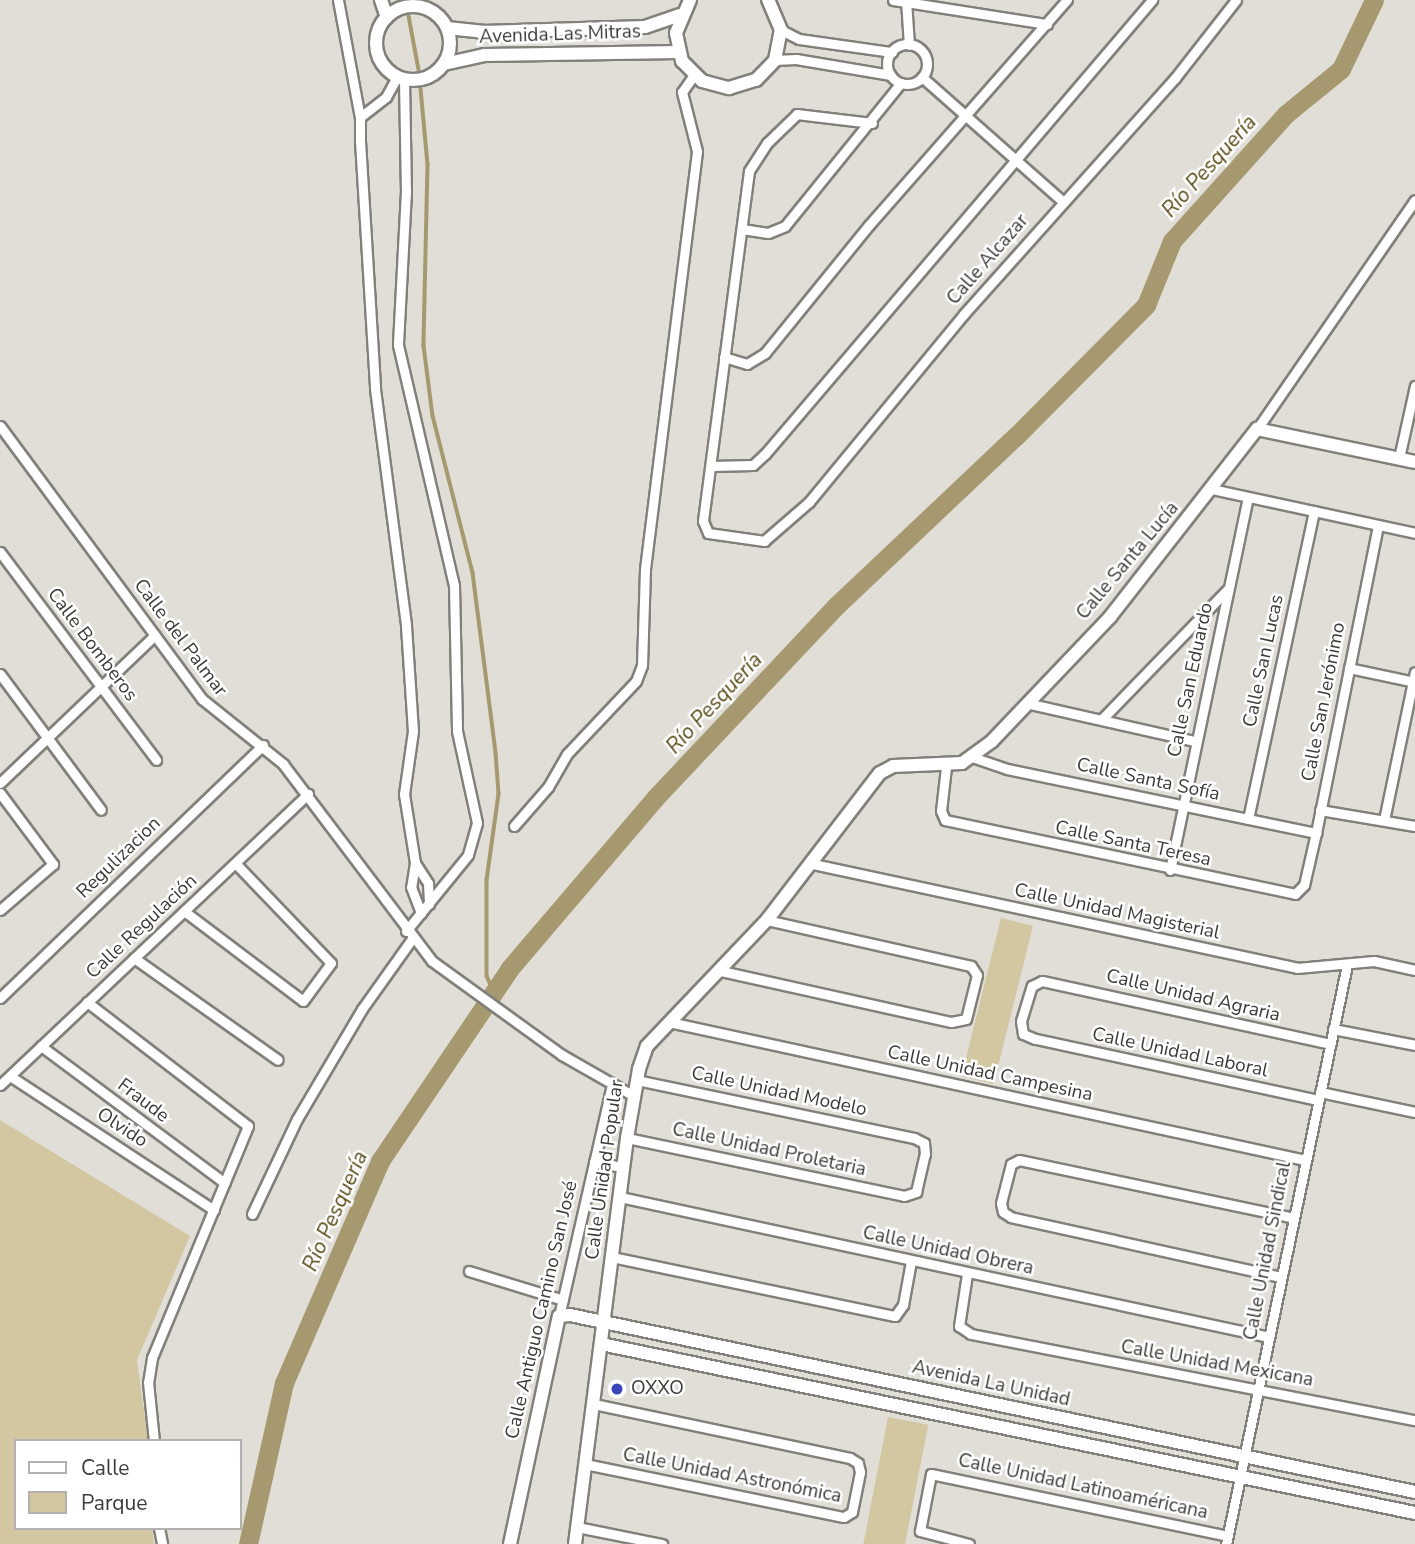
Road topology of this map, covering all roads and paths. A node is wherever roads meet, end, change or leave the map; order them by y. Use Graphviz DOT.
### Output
graph roads {
  1 [pos="338,0"];
  2 [pos="382,0"];
  3 [pos="690,0"];
  4 [pos="893,0"];
  5 [pos="1067,0"];
  6 [pos="1152,0"];
  7 [pos="1236,0"];
  8 [pos="906,1"];
  9 [pos="771,2"];
  10 [pos="429,5"];
  11 [pos="680,15"];
  12 [pos="387,17"];
  13 [pos="1047,24"];
  14 [pos="447,28"];
  15 [pos="781,30"];
  16 [pos="799,39"];
  17 [pos="909,45"];
  18 [pos="678,52"];
  19 [pos="892,52"];
  20 [pos="796,59"];
  21 [pos="775,60"];
  22 [pos="444,64"];
  23 [pos="694,75"];
  24 [pos="891,75"];
  25 [pos="922,77"];
  26 [pos="401,78"];
  27 [pos="901,83"];
  28 [pos="964,116"];
  29 [pos="360,117"];
  30 [pos="872,123"];
  31 [pos="1014,161"];
  32 [pos="1415,200"];
  33 [pos="1062,201"];
  34 [pos="742,229"];
  35 [pos="724,357"];
  36 [pos="1415,386"];
  37 [pos="0,426"];
  38 [pos="1257,429"];
  39 [pos="1399,458"];
  40 [pos="1415,462"];
  41 [pos="711,466"];
  42 [pos="1212,489"];
  43 [pos="1248,497"];
  44 [pos="1314,511"];
  45 [pos="1378,525"];
  46 [pos="1415,533"];
  47 [pos="0,552"];
  48 [pos="1228,588"];
  49 [pos="155,635"];
  50 [pos="1349,668"];
  51 [pos="0,674"];
  52 [pos="1414,678"];
  53 [pos="101,685"];
  54 [pos="1026,703"];
  55 [pos="1102,719"];
  56 [pos="47,739"];
  57 [pos="1195,741"];
  58 [pos="263,745"];
  59 [pos="975,758"];
  60 [pos="156,760"];
  61 [pos="946,767"];
  62 [pos="0,783"];
  63 [pos="0,793"];
  64 [pos="308,794"];
  65 [pos="1183,805"];
  66 [pos="101,810"];
  67 [pos="1320,810"];
  68 [pos="1248,819"];
  69 [pos="1384,820"];
  70 [pos="514,826"];
  71 [pos="1415,826"];
  72 [pos="1316,833"];
  73 [pos="415,863"];
  74 [pos="236,864"];
  75 [pos="813,864"];
  76 [pos="1170,870"];
  77 [pos="1304,885"];
  78 [pos="2,904"];
  79 [pos="429,904"];
  80 [pos="184,911"];
  81 [pos="421,913"];
  82 [pos="767,920"];
  83 [pos="409,935"];
  84 [pos="134,958"];
  85 [pos="1347,965"];
  86 [pos="1415,970"];
  87 [pos="721,971"];
  88 [pos="0,998"];
  89 [pos="87,1002"];
  90 [pos="669,1022"];
  91 [pos="1333,1029"];
  92 [pos="1035,1039"];
  93 [pos="1330,1044"];
  94 [pos="1415,1045"];
  95 [pos="41,1046"];
  96 [pos="278,1060"];
  97 [pos="10,1076"];
  98 [pos="636,1080"];
  99 [pos="612,1084"];
  100 [pos="0,1085"];
  101 [pos="634,1096"];
  102 [pos="1319,1096"];
  103 [pos="1415,1112"];
  104 [pos="627,1138"];
  105 [pos="1305,1160"];
  106 [pos="594,1162"];
  107 [pos="623,1167"];
  108 [pos="225,1183"];
  109 [pos="904,1196"];
  110 [pos="620,1197"];
  111 [pos="214,1210"];
  112 [pos="252,1214"];
  113 [pos="1294,1217"];
  114 [pos="612,1257"];
  115 [pos="911,1261"];
  116 [pos="468,1271"];
  117 [pos="967,1273"];
  118 [pos="1281,1277"];
  119 [pos="563,1300"];
  120 [pos="559,1315"];
  121 [pos="605,1320"];
  122 [pos="1269,1337"];
  123 [pos="601,1344"];
  124 [pos="1259,1390"];
  125 [pos="593,1404"];
  126 [pos="1415,1420"];
  127 [pos="154,1439"];
  128 [pos="1243,1458"];
  129 [pos="585,1464"];
  130 [pos="1240,1476"];
  131 [pos="1415,1492"];
  132 [pos="1415,1513"];
  133 [pos="577,1527"];
  134 [pos="1227,1540"];
  135 [pos="510,1544"];
  136 [pos="575,1544"];
  137 [pos="662,1544"];
  138 [pos="969,1544"];
  1 -- 29 [label="street"];
  2 -- 12 [label="street"];
  3 -- 11 [label="street"];
  4 -- 8 [label="street"];
  5 -- 13 [label="street"];
  6 -- 31 [label="street"];
  7 -- 33 [label="street, Calle Alcazar"];
  8 -- 13 [label="street"];
  8 -- 17 [label="street"];
  9 -- 15 [label="street"];
  10 -- 12 [label="street"];
  10 -- 14 [label="street"];
  11 -- 14 [label="street, Avenida Las Mitras"];
  11 -- 18 [label="street"];
  12 -- 26 [label="street"];
  13 -- 28 [label="street"];
  14 -- 22 [label="street"];
  15 -- 16 [label="street"];
  15 -- 21 [label="street"];
  16 -- 19 [label="street"];
  16 -- 20 [label="street"];
  17 -- 19 [label="street"];
  17 -- 25 [label="street"];
  18 -- 22 [label="street, Avenida Las Mitras"];
  18 -- 23 [label="street"];
  19 -- 24 [label="street"];
  20 -- 21 [label="street"];
  20 -- 24 [label="street"];
  21 -- 23 [label="street"];
  22 -- 26 [label="street"];
  23 -- 70 [label="street"];
  24 -- 27 [label="street"];
  25 -- 27 [label="street"];
  25 -- 28 [label="street"];
  26 -- 29 [label="street"];
  26 -- 79 [label="street"];
  27 -- 30 [label="street"];
  28 -- 31 [label="street"];
  28 -- 35 [label="street"];
  29 -- 73 [label="street"];
  30 -- 34 [label="street"];
  30 -- 34 [label="street"];
  31 -- 33 [label="street"];
  31 -- 41 [label="street"];
  32 -- 38 [label="street, Calle Santa Lucía"];
  33 -- 41 [label="street, Calle Alcazar"];
  34 -- 35 [label="street"];
  35 -- 41 [label="street"];
  36 -- 39 [label="street"];
  37 -- 49 [label="street, Calle del Palmar"];
  38 -- 39 [label="street"];
  38 -- 42 [label="street, Calle Santa Lucía"];
  39 -- 40 [label="street"];
  42 -- 43 [label="street"];
  42 -- 54 [label="street, Calle Santa Lucía"];
  43 -- 44 [label="street"];
  43 -- 48 [label="street, Calle San Eduardo"];
  44 -- 45 [label="street"];
  44 -- 68 [label="street, Calle San Lucas"];
  45 -- 46 [label="street"];
  45 -- 50 [label="street, Calle San Jerónimo"];
  47 -- 53 [label="street, Calle Bomberos"];
  48 -- 55 [label="street"];
  48 -- 57 [label="street, Calle San Eduardo"];
  49 -- 53 [label="street"];
  49 -- 58 [label="street, Calle del Palmar"];
  50 -- 52 [label="street"];
  50 -- 67 [label="street, Calle San Jerónimo"];
  51 -- 56 [label="street"];
  52 -- 69 [label="street"];
  53 -- 56 [label="street"];
  53 -- 60 [label="street, Calle Bomberos"];
  54 -- 55 [label="street"];
  54 -- 59 [label="street, Calle Santa Lucía"];
  55 -- 57 [label="street"];
  56 -- 62 [label="street"];
  56 -- 66 [label="street"];
  57 -- 65 [label="street, Calle San Eduardo"];
  58 -- 64 [label="street, Calle del Palmar"];
  58 -- 88 [label="street, Regulizacion"];
  59 -- 61 [label="street, Calle Santa Lucía"];
  59 -- 65 [label="street, Calle Santa Sofía"];
  61 -- 75 [label="street, Calle Santa Lucía"];
  61 -- 76 [label="street, Calle Santa Teresa"];
  63 -- 78 [label="street"];
  64 -- 74 [label="street, Calle Regulación"];
  64 -- 83 [label="street, Calle del Palmar"];
  65 -- 68 [label="street, Calle Santa Sofía"];
  65 -- 76 [label="street, Calle San Eduardo"];
  67 -- 69 [label="street"];
  67 -- 72 [label="street, Calle San Jerónimo"];
  68 -- 72 [label="street, Calle Santa Sofía"];
  69 -- 71 [label="street"];
  72 -- 77 [label="street, Calle San Jerónimo"];
  73 -- 79 [label="street"];
  73 -- 81 [label="street"];
  74 -- 80 [label="street, Calle Regulación"];
  74 -- 80 [label="street"];
  75 -- 82 [label="street, Calle Unidad Popular"];
  75 -- 85 [label="street, Calle Unidad Magisterial"];
  76 -- 77 [label="street, Calle Santa Teresa"];
  79 -- 81 [label="street"];
  80 -- 84 [label="street, Calle Regulación"];
  81 -- 83 [label="street"];
  82 -- 87 [label="street, Calle Unidad Popular"];
  82 -- 87 [label="street"];
  83 -- 99 [label="street, Calle del Palmar"];
  83 -- 112 [label="street"];
  84 -- 89 [label="street, Calle Regulación"];
  84 -- 96 [label="street"];
  85 -- 86 [label="street, Calle Unidad Magisterial"];
  85 -- 91 [label="street, Calle Unidad Sindical"];
  87 -- 90 [label="street, Calle Unidad Popular"];
  89 -- 95 [label="street, Calle Regulación"];
  89 -- 108 [label="street"];
  90 -- 98 [label="street, Calle Unidad Popular"];
  90 -- 105 [label="street, Calle Unidad Campesina"];
  91 -- 93 [label="street, Calle Unidad Sindical"];
  91 -- 94 [label="street"];
  92 -- 93 [label="street, Calle Unidad Agraria"];
  92 -- 102 [label="street, Calle Unidad Laboral"];
  93 -- 102 [label="street, Calle Unidad Sindical"];
  95 -- 97 [label="street, Calle Regulación"];
  95 -- 108 [label="street, Fraude"];
  97 -- 100 [label="street, Calle Regulación"];
  97 -- 111 [label="street, Olvido"];
  98 -- 101 [label="street, Calle Unidad Popular"];
  98 -- 109 [label="street, Calle Unidad Modelo"];
  99 -- 101 [label="street, Calle del Palmar"];
  99 -- 106 [label="street, Calle Antiguo Camino San José"];
  101 -- 104 [label="street, Calle Unidad Popular"];
  102 -- 103 [label="street"];
  102 -- 105 [label="street, Calle Unidad Sindical"];
  104 -- 107 [label="street, Calle Unidad Popular"];
  104 -- 109 [label="street, Calle Unidad Proletaria"];
  105 -- 113 [label="street, Calle Unidad Sindical"];
  106 -- 107 [label="street"];
  106 -- 119 [label="street, Calle Antiguo Camino San José"];
  107 -- 110 [label="street, Calle Unidad Popular"];
  108 -- 111 [label="street"];
  110 -- 114 [label="street, Calle Unidad Popular"];
  110 -- 115 [label="street, Calle Unidad Obrera"];
  111 -- 127 [label="street"];
  113 -- 118 [label="street, Calle Unidad Sindical"];
  113 -- 118 [label="street"];
  114 -- 115 [label="street"];
  114 -- 121 [label="street, Calle Unidad Popular"];
  115 -- 117 [label="street, Calle Unidad Obrera"];
  116 -- 119 [label="street"];
  117 -- 122 [label="street, Calle Unidad Obrera"];
  117 -- 124 [label="street, Calle Unidad Mexicana"];
  118 -- 122 [label="street, Calle Unidad Sindical"];
  119 -- 120 [label="street, Calle Antiguo Camino San José"];
  120 -- 121 [label="street, Avenida La Unidad"];
  120 -- 135 [label="street, Calle Antiguo Camino San José"];
  121 -- 123 [label="street, Calle Unidad Popular"];
  121 -- 128 [label="street, Avenida La Unidad"];
  122 -- 124 [label="street, Calle Unidad Sindical"];
  123 -- 125 [label="street, Calle Unidad Popular"];
  123 -- 130 [label="street, Avenida La Unidad"];
  124 -- 126 [label="street, Calle Unidad Mexicana"];
  124 -- 128 [label="street, Calle Unidad Sindical"];
  125 -- 129 [label="street, Calle Unidad Popular"];
  125 -- 129 [label="street, Calle Unidad Astronómica"];
  128 -- 130 [label="street, Calle Unidad Sindical"];
  128 -- 131 [label="street, Avenida La Unidad"];
  129 -- 133 [label="street, Calle Unidad Popular"];
  130 -- 132 [label="street, Avenida La Unidad"];
  130 -- 134 [label="street, Calle Unidad Sindical"];
  133 -- 136 [label="street, Calle Unidad Popular"];
  133 -- 137 [label="street"];
  134 -- 138 [label="street, Calle Unidad Latinoaméricana"];
}
